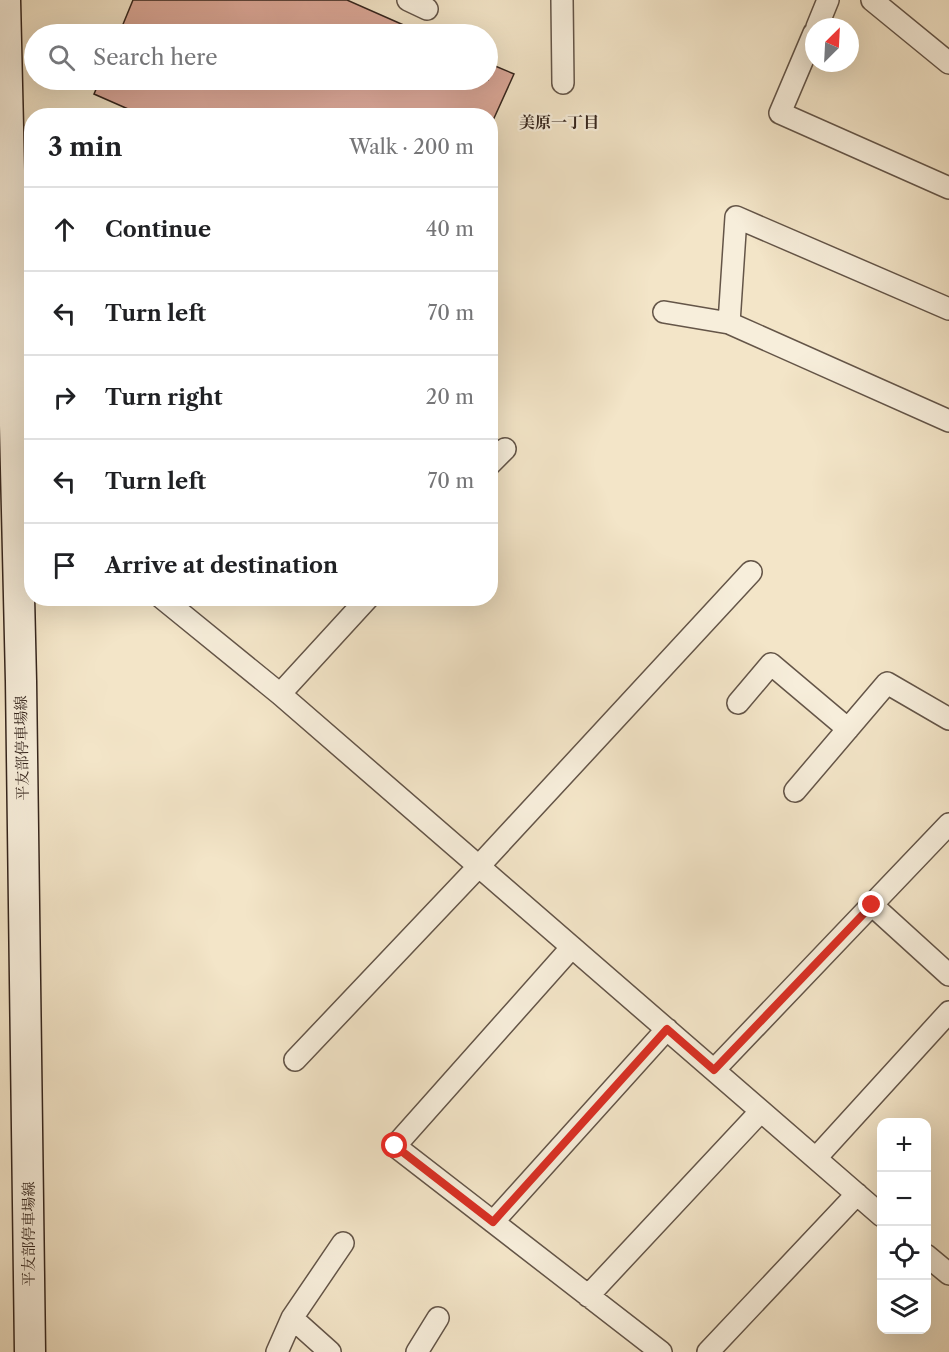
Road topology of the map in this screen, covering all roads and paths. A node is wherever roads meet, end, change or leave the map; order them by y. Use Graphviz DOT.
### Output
graph roads {
  1 [pos="5,0"];
  2 [pos="562,0"];
  3 [pos="828,0"];
  4 [pos="872,0"];
  5 [pos="821,18"];
  6 [pos="945,53"];
  7 [pos="805,54"];
  8 [pos="563,83"];
  9 [pos="949,188"];
  10 [pos="949,309"];
  11 [pos="664,312"];
  12 [pos="729,323"];
  13 [pos="949,421"];
  14 [pos="505,449"];
  15 [pos="498,456"];
  16 [pos="16,481"];
  17 [pos="751,572"];
  18 [pos="172,606"];
  19 [pos="361,606"];
  20 [pos="280,694"];
  21 [pos="738,703"];
  22 [pos="949,719"];
  23 [pos="848,729"];
  24 [pos="795,790"];
  25 [pos="949,824"];
  26 [pos="479,866"];
  27 [pos="872,905"];
  28 [pos="572,947"];
  29 [pos="949,975"];
  30 [pos="949,1012"];
  31 [pos="667,1029"];
  32 [pos="295,1060"];
  33 [pos="714,1070"];
  34 [pos="761,1111"];
  35 [pos="816,1158"];
  36 [pos="857,1194"];
  37 [pos="877,1212"];
  38 [pos="493,1222"];
  39 [pos="343,1243"];
  40 [pos="931,1258"];
  41 [pos="949,1274"];
  42 [pos="588,1296"];
  43 [pos="292,1318"];
  44 [pos="438,1318"];
  45 [pos="30,1352"];
  46 [pos="277,1352"];
  47 [pos="330,1352"];
  48 [pos="417,1352"];
  49 [pos="661,1352"];
  50 [pos="708,1352"];
  1 -- 16 [label="main road, 平友部停車場線"];
  2 -- 8 [label="street"];
  3 -- 5 [label="street"];
  4 -- 6 [label="street"];
  7 -- 9 [label="street"];
  10 -- 12 [label="street"];
  11 -- 12 [label="street"];
  12 -- 13 [label="street"];
  14 -- 15 [label="street"];
  16 -- 45 [label="main road, 平友部停車場線"];
  17 -- 26 [label="street"];
  18 -- 20 [label="street"];
  19 -- 20 [label="street"];
  20 -- 26 [label="street"];
  21 -- 23 [label="street"];
  22 -- 23 [label="street"];
  23 -- 24 [label="street"];
  25 -- 27 [label="street"];
  26 -- 28 [label="street"];
  26 -- 32 [label="street"];
  27 -- 29 [label="street"];
  27 -- 33 [label="street"];
  28 -- 31 [label="street"];
  28 -- 38 [label="street"];
  30 -- 35 [label="street"];
  31 -- 33 [label="street"];
  31 -- 38 [label="street"];
  33 -- 34 [label="street"];
  34 -- 35 [label="street"];
  34 -- 42 [label="street"];
  35 -- 36 [label="street"];
  36 -- 37 [label="street"];
  36 -- 50 [label="street"];
  38 -- 42 [label="street"];
  39 -- 43 [label="street"];
  40 -- 41 [label="street"];
  42 -- 49 [label="street"];
  43 -- 46 [label="street"];
  43 -- 47 [label="street"];
  44 -- 48 [label="street"];
}
